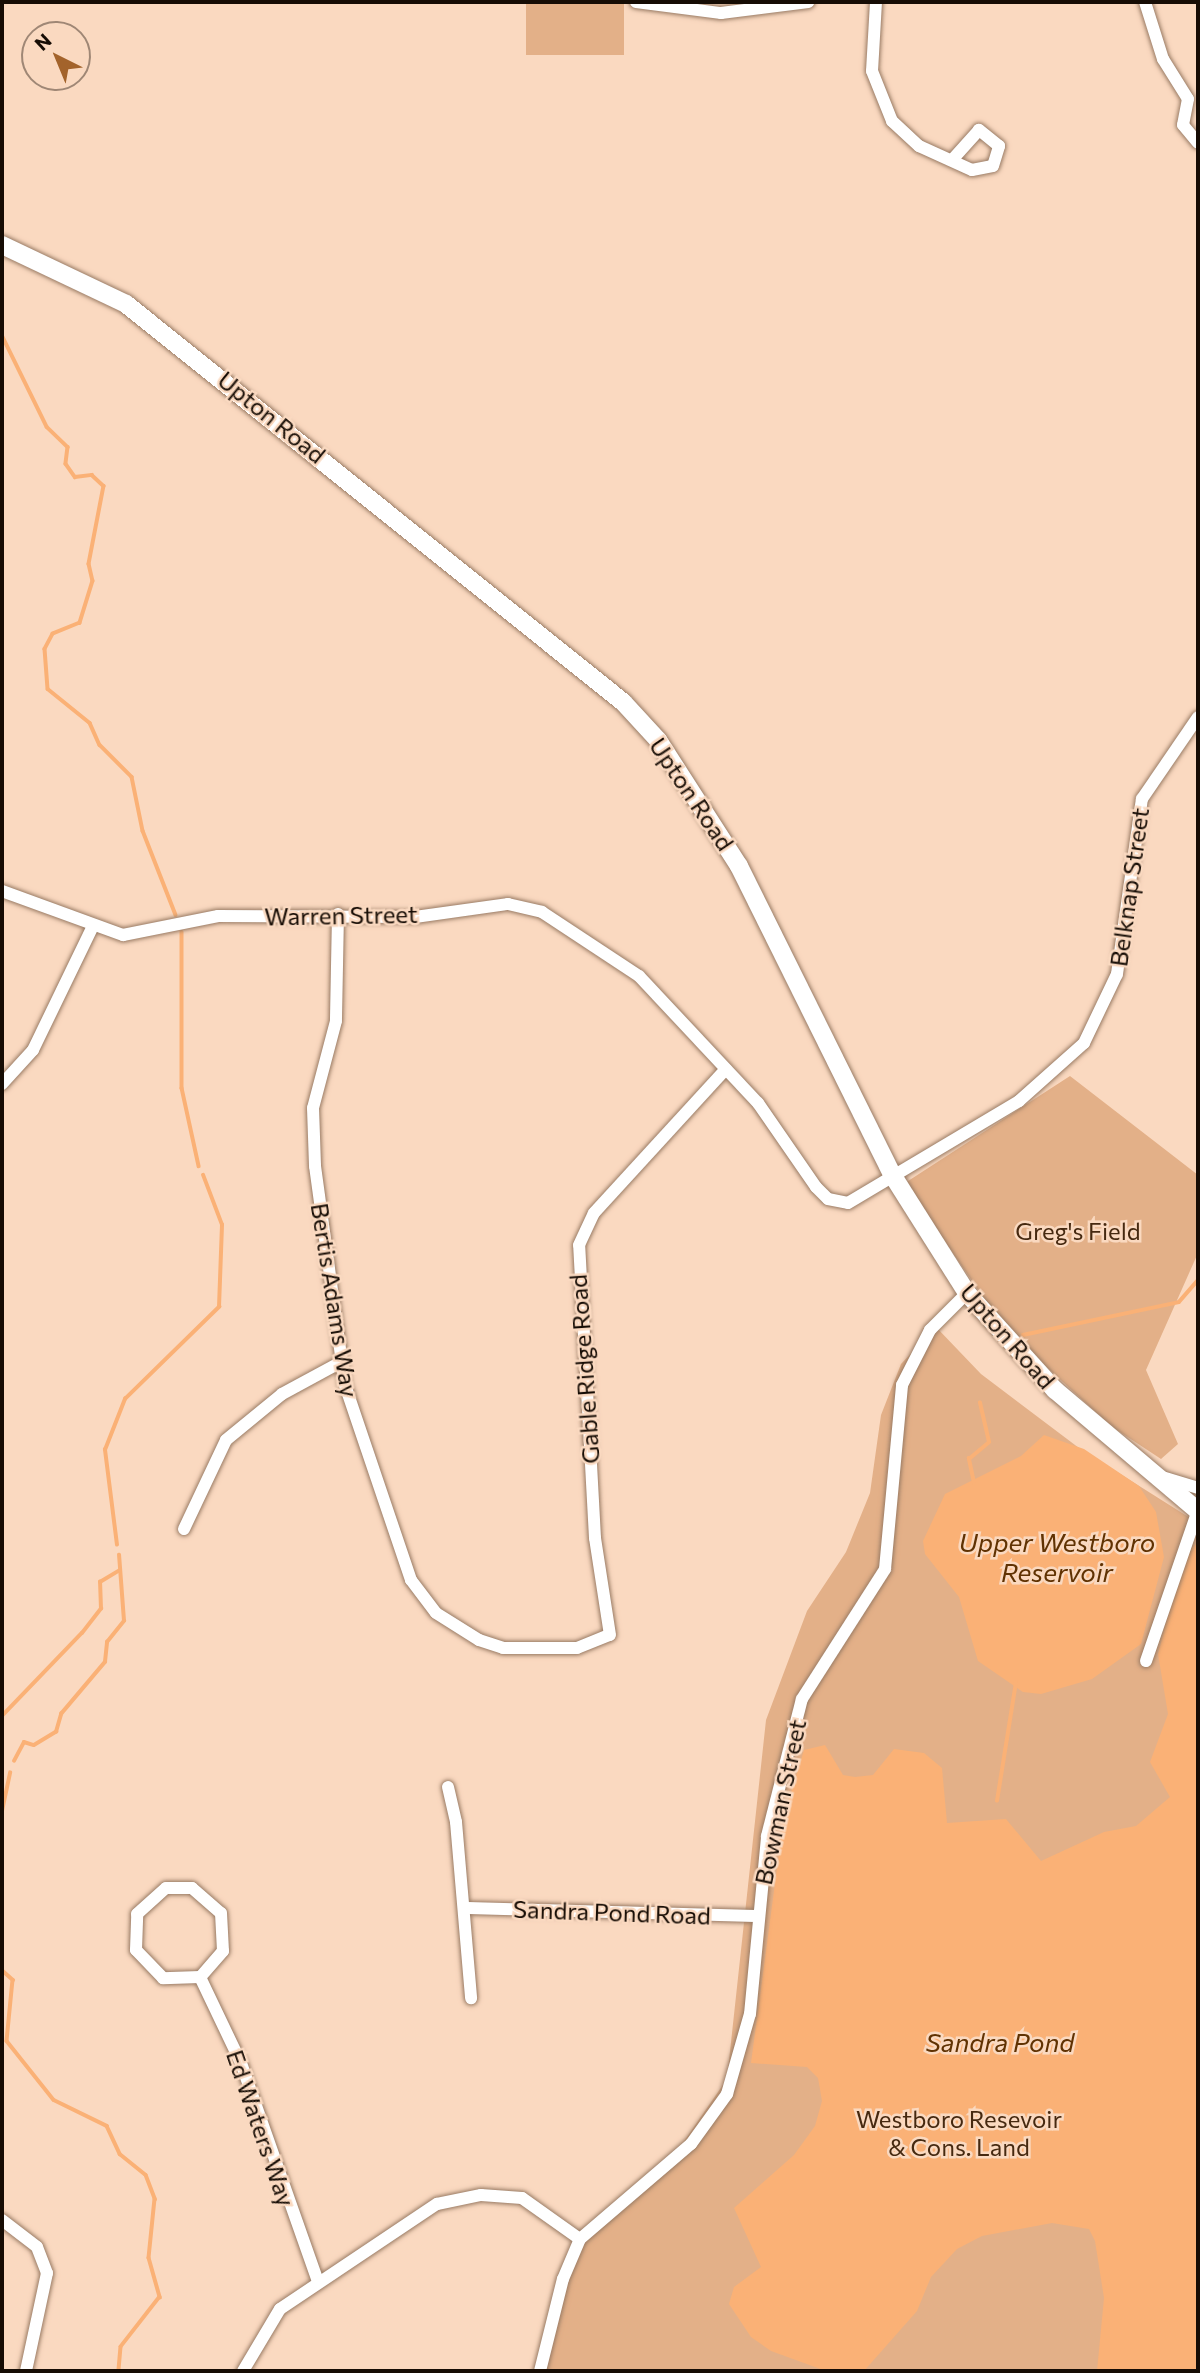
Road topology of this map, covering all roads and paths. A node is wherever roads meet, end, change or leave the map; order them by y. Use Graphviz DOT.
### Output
graph roads {
  1 [pos="636,2"];
  2 [pos="808,2"];
  3 [pos="876,2"];
  4 [pos="1145,2"];
  5 [pos="1193,100"];
  6 [pos="1198,143"];
  7 [pos="951,160"];
  8 [pos="2,245"];
  9 [pos="1198,717"];
  10 [pos="2,891"];
  11 [pos="338,914"];
  12 [pos="92,929"];
  13 [pos="726,1069"];
  14 [pos="2,1084"];
  15 [pos="893,1176"];
  16 [pos="967,1293"];
  17 [pos="341,1362"];
  18 [pos="1151,1473"];
  19 [pos="1198,1488"];
  20 [pos="1198,1511"];
  21 [pos="184,1529"];
  22 [pos="608,1637"];
  23 [pos="1146,1661"];
  24 [pos="447,1787"];
  25 [pos="465,1908"];
  26 [pos="758,1916"];
  27 [pos="200,1977"];
  28 [pos="471,1998"];
  29 [pos="2,2220"];
  30 [pos="580,2239"];
  31 [pos="318,2282"];
  32 [pos="26,2371"];
  33 [pos="243,2371"];
  34 [pos="540,2371"];
  1 -- 2 [label="street"];
  3 -- 7 [label="street"];
  4 -- 5 [label="street"];
  5 -- 6 [label="street"];
  8 -- 15 [label="main road, Upton Road"];
  9 -- 15 [label="street, Belknap Street"];
  10 -- 12 [label="street, Warren Street"];
  11 -- 12 [label="street, Warren Street"];
  11 -- 13 [label="street, Warren Street"];
  11 -- 17 [label="street, Bertis Adams Way"];
  12 -- 14 [label="street"];
  13 -- 15 [label="street, Warren Street"];
  13 -- 22 [label="street, Gable Ridge Road"];
  15 -- 16 [label="main road, Upton Road"];
  16 -- 18 [label="main road, Upton Road"];
  16 -- 26 [label="street, Bowman Street"];
  17 -- 21 [label="street"];
  17 -- 22 [label="street, Bertis Adams Way"];
  18 -- 19 [label="street"];
  18 -- 20 [label="main road, Upton Road"];
  20 -- 23 [label="street"];
  24 -- 25 [label="street"];
  25 -- 26 [label="street, Sandra Pond Road"];
  25 -- 28 [label="street"];
  26 -- 30 [label="street, Bowman Street"];
  27 -- 27 [label="street"];
  27 -- 31 [label="street, Ed Waters Way"];
  29 -- 32 [label="street"];
  30 -- 31 [label="street"];
  30 -- 34 [label="street, Bowman Street"];
  31 -- 33 [label="street"];
}
